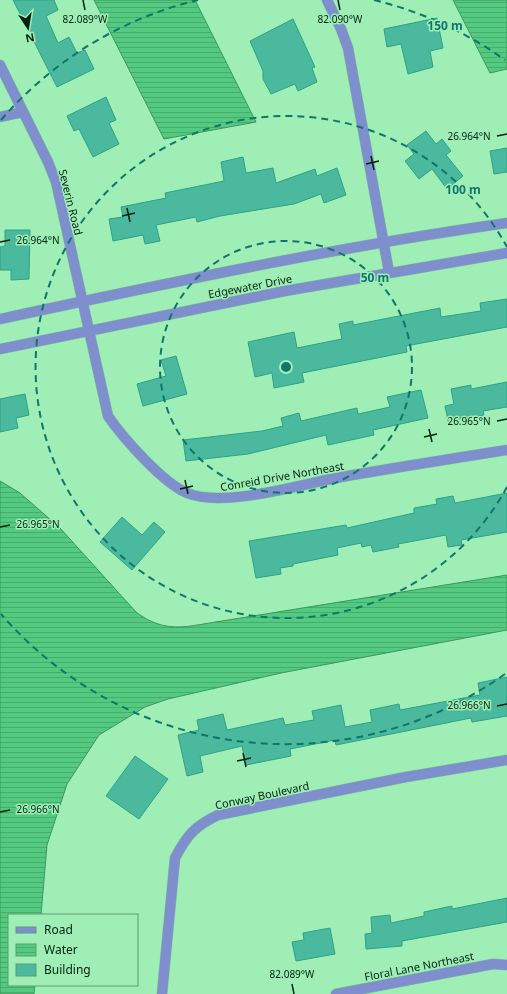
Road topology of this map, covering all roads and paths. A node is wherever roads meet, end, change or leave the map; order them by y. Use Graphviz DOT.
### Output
graph roads {
  1 [pos="327,0"];
  2 [pos="0,65"];
  3 [pos="23,112"];
  4 [pos="0,117"];
  5 [pos="507,223"];
  6 [pos="384,242"];
  7 [pos="507,253"];
  8 [pos="389,272"];
  9 [pos="82,301"];
  10 [pos="0,319"];
  11 [pos="88,331"];
  12 [pos="0,350"];
  13 [pos="507,450"];
  14 [pos="507,760"];
  15 [pos="507,965"];
  16 [pos="356,992"];
  17 [pos="162,994"];
  18 [pos="336,994"];
  1 -- 6 [label="street"];
  2 -- 3 [label="street, Severin Road"];
  3 -- 4 [label="street"];
  3 -- 9 [label="street, Severin Road"];
  5 -- 6 [label="street, Edgewater Drive"];
  6 -- 8 [label="street"];
  6 -- 9 [label="street, Edgewater Drive"];
  7 -- 8 [label="street, Edgewater Drive"];
  8 -- 11 [label="street, Edgewater Drive"];
  9 -- 10 [label="street, Edgewater Drive"];
  9 -- 11 [label="street, Severin Road"];
  11 -- 12 [label="street, Edgewater Drive"];
  11 -- 13 [label="street, Conreid Drive Northeast"];
  14 -- 17 [label="street, Conway Boulevard"];
  15 -- 16 [label="street, Floral Lane Northeast"];
  16 -- 18 [label="street, Floral Lane Northeast"];
}
